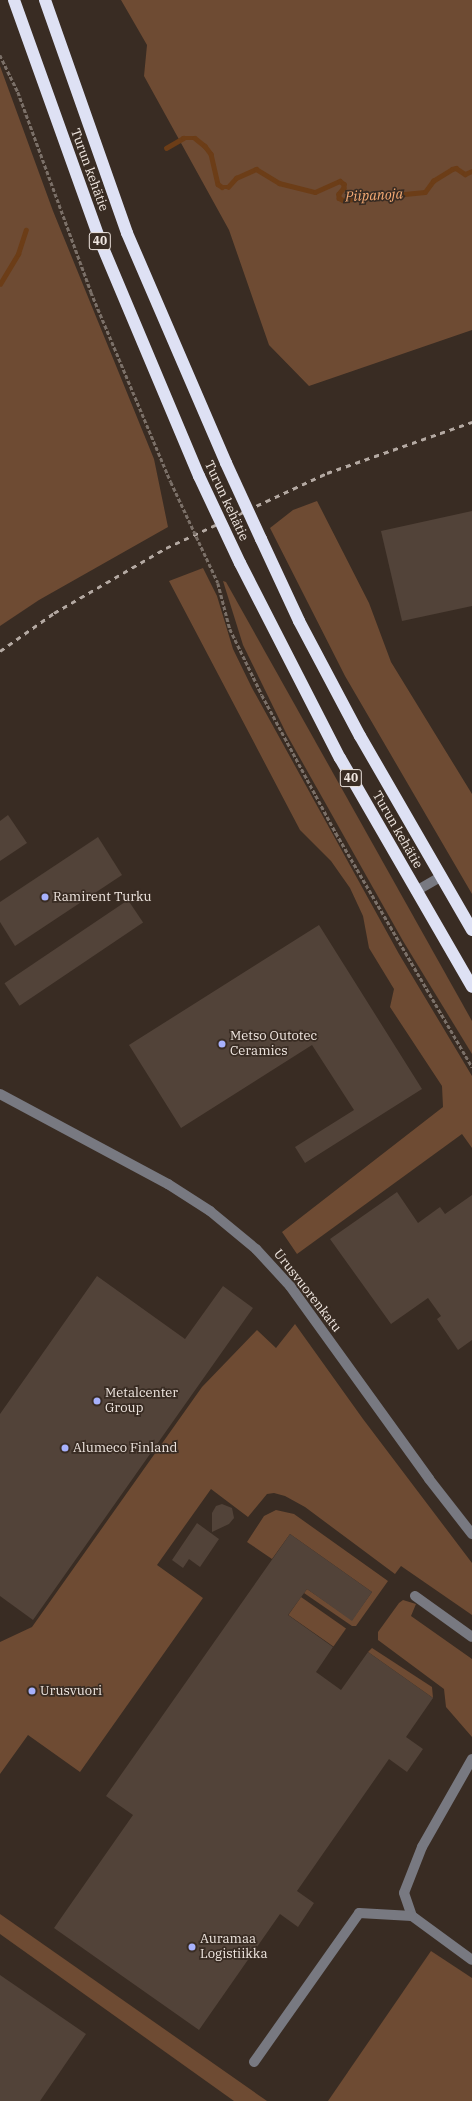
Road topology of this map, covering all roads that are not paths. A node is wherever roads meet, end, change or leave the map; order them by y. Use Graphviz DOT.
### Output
graph roads {
  1 [pos="14,0"];
  2 [pos="45,0"];
  3 [pos="440,877"];
  4 [pos="416,891"];
  5 [pos="470,926"];
  6 [pos="472,987"];
  7 [pos="0,1094"];
  8 [pos="472,1534"];
  9 [pos="415,1596"];
  10 [pos="472,1637"];
  11 [pos="472,1759"];
  12 [pos="412,1916"];
  13 [pos="472,1960"];
  14 [pos="254,2062"];
  1 -- 4 [label="highway, Turun kehätie / 40, bridge"];
  2 -- 3 [label="highway, Turun kehätie / 40, bridge"];
  3 -- 4 [label="street"];
  3 -- 5 [label="highway, Turun kehätie / 40"];
  4 -- 6 [label="highway, Turun kehätie / 40"];
  7 -- 8 [label="street, Urusvuorenkatu"];
  9 -- 10 [label="street"];
  11 -- 12 [label="street"];
  12 -- 13 [label="street"];
  12 -- 14 [label="street"];
}
